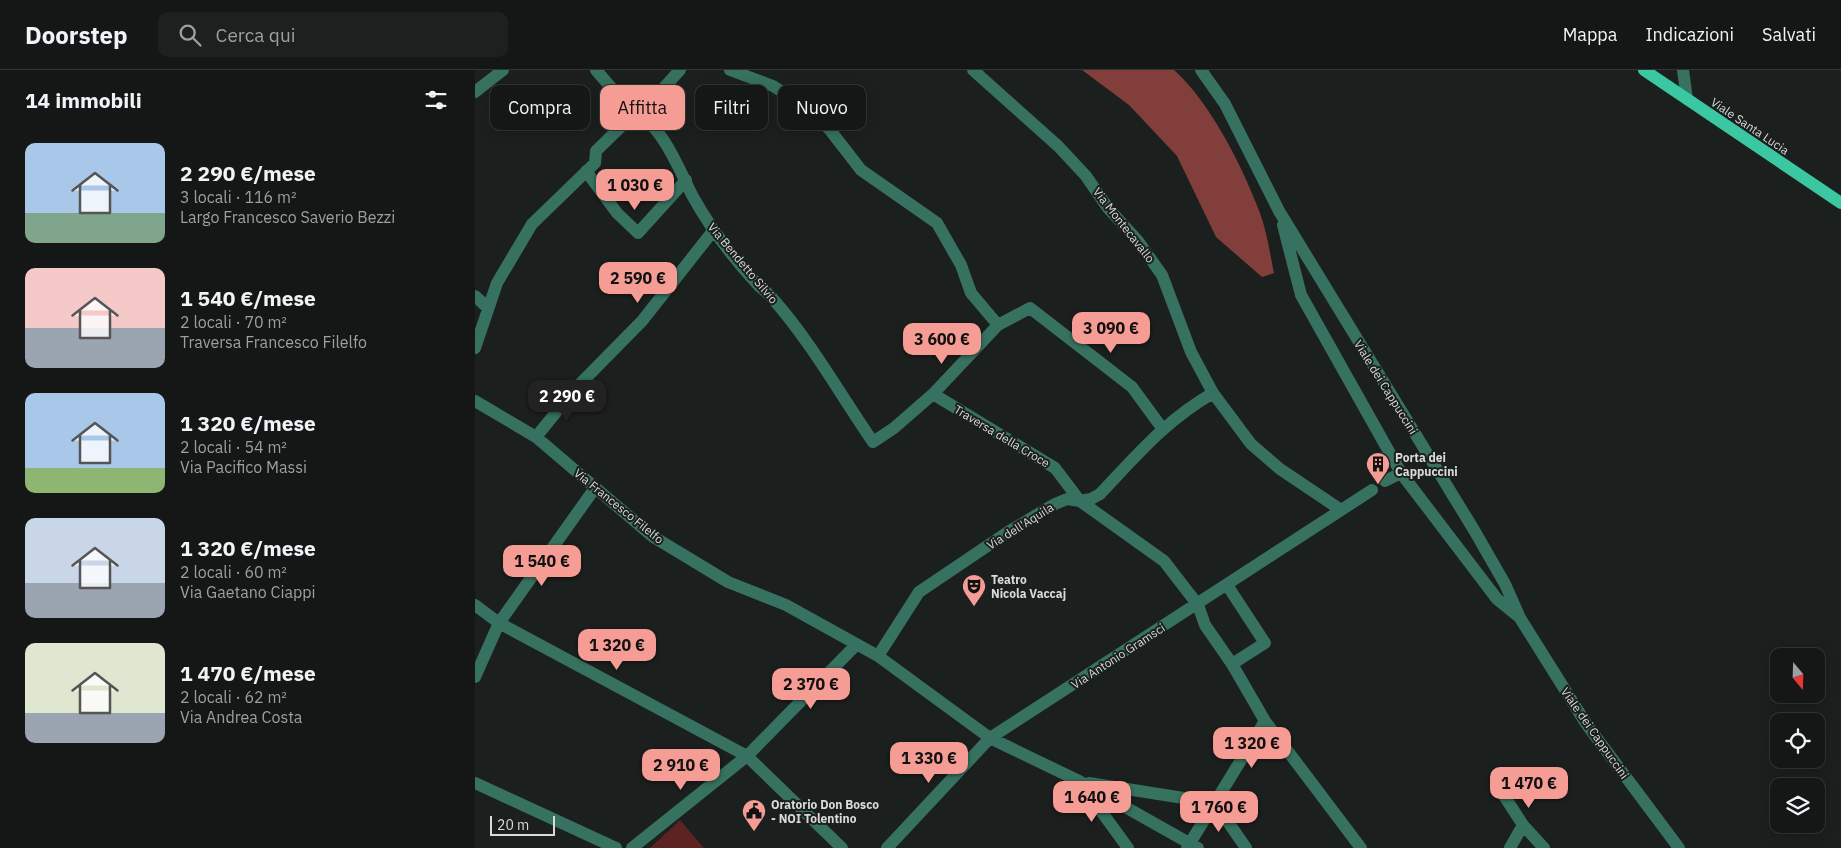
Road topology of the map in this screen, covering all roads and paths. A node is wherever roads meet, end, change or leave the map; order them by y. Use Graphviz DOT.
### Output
graph roads {
  1 [pos="503,70"];
  2 [pos="596,70"];
  3 [pos="680,70"];
  4 [pos="730,70"];
  5 [pos="973,70"];
  6 [pos="1201,70"];
  7 [pos="1645,70"];
  8 [pos="1683,70"];
  9 [pos="610,85"];
  10 [pos="665,85"];
  11 [pos="475,92"];
  12 [pos="1687,99"];
  13 [pos="619,130"];
  14 [pos="652,130"];
  15 [pos="586,171"];
  16 [pos="686,180"];
  17 [pos="1841,204"];
  18 [pos="1279,211"];
  19 [pos="713,231"];
  20 [pos="475,296"];
  21 [pos="488,308"];
  22 [pos="998,325"];
  23 [pos="475,348"];
  24 [pos="933,394"];
  25 [pos="1213,394"];
  26 [pos="475,401"];
  27 [pos="1162,428"];
  28 [pos="536,437"];
  29 [pos="1401,473"];
  30 [pos="1385,481"];
  31 [pos="595,488"];
  32 [pos="1372,490"];
  33 [pos="1080,501"];
  34 [pos="1341,510"];
  35 [pos="1227,585"];
  36 [pos="1198,604"];
  37 [pos="475,605"];
  38 [pos="1520,618"];
  39 [pos="499,623"];
  40 [pos="856,645"];
  41 [pos="878,656"];
  42 [pos="1232,664"];
  43 [pos="475,677"];
  44 [pos="1265,721"];
  45 [pos="991,738"];
  46 [pos="747,756"];
  47 [pos="1079,781"];
  48 [pos="475,783"];
  49 [pos="1497,784"];
  50 [pos="1215,803"];
  51 [pos="1523,825"];
  52 [pos="1192,846"];
  53 [pos="616,848"];
  54 [pos="632,848"];
  55 [pos="842,848"];
  56 [pos="887,848"];
  57 [pos="1128,848"];
  58 [pos="1247,848"];
  59 [pos="1361,848"];
  60 [pos="1510,848"];
  61 [pos="1544,848"];
  62 [pos="1679,848"];
  1 -- 11 [label="street"];
  2 -- 9 [label="street, Via Bendetto Silvio"];
  3 -- 10 [label="street"];
  4 -- 22 [label="street"];
  5 -- 25 [label="street, Via Montecavallo"];
  6 -- 18 [label="street, Viale dei Cappuccini"];
  7 -- 12 [label="main road, Viale Santa Lucia"];
  8 -- 12 [label="street"];
  12 -- 17 [label="main road, Viale Santa Lucia"];
  13 -- 15 [label="street"];
  14 -- 16 [label="street, Via Bendetto Silvio"];
  15 -- 16 [label="street"];
  15 -- 21 [label="street"];
  16 -- 19 [label="street, Via Bendetto Silvio"];
  18 -- 29 [label="street"];
  18 -- 38 [label="street, Viale dei Cappuccini"];
  19 -- 24 [label="street, Via Bendetto Silvio"];
  19 -- 28 [label="street"];
  20 -- 21 [label="street"];
  21 -- 23 [label="street"];
  22 -- 24 [label="street"];
  22 -- 27 [label="street"];
  24 -- 33 [label="street, Traversa della Croce"];
  25 -- 27 [label="street, Via dell'Aquila"];
  25 -- 34 [label="street, Via Montecavallo"];
  26 -- 28 [label="street, Via Francesco Filelfo"];
  27 -- 33 [label="street, Via dell'Aquila"];
  28 -- 31 [label="street, Via Francesco Filelfo"];
  29 -- 30 [label="street"];
  29 -- 38 [label="street"];
  31 -- 39 [label="street"];
  31 -- 40 [label="street, Via Francesco Filelfo"];
  32 -- 34 [label="street, Via Antonio Gramsci"];
  33 -- 36 [label="street, Traversa della Croce"];
  33 -- 41 [label="street, Via dell'Aquila"];
  34 -- 35 [label="street, Via Antonio Gramsci"];
  35 -- 36 [label="street, Via Antonio Gramsci"];
  35 -- 42 [label="street"];
  36 -- 42 [label="street, Traversa della Croce"];
  36 -- 45 [label="street, Via Antonio Gramsci"];
  37 -- 39 [label="street"];
  38 -- 62 [label="street, Viale dei Cappuccini"];
  39 -- 43 [label="street"];
  39 -- 46 [label="street"];
  40 -- 41 [label="street, Via Francesco Filelfo"];
  40 -- 46 [label="street"];
  41 -- 45 [label="street, Via Francesco Filelfo"];
  42 -- 44 [label="street, Traversa della Croce"];
  44 -- 50 [label="street"];
  44 -- 59 [label="street, Traversa della Croce"];
  45 -- 47 [label="street, Via Francesco Filelfo"];
  45 -- 56 [label="street, Via Antonio Gramsci"];
  46 -- 54 [label="street"];
  46 -- 55 [label="street"];
  47 -- 50 [label="street"];
  47 -- 52 [label="street"];
  47 -- 57 [label="street"];
  48 -- 53 [label="street"];
  49 -- 51 [label="street"];
  50 -- 52 [label="street"];
  50 -- 58 [label="street"];
  51 -- 60 [label="street"];
  51 -- 61 [label="street"];
}
